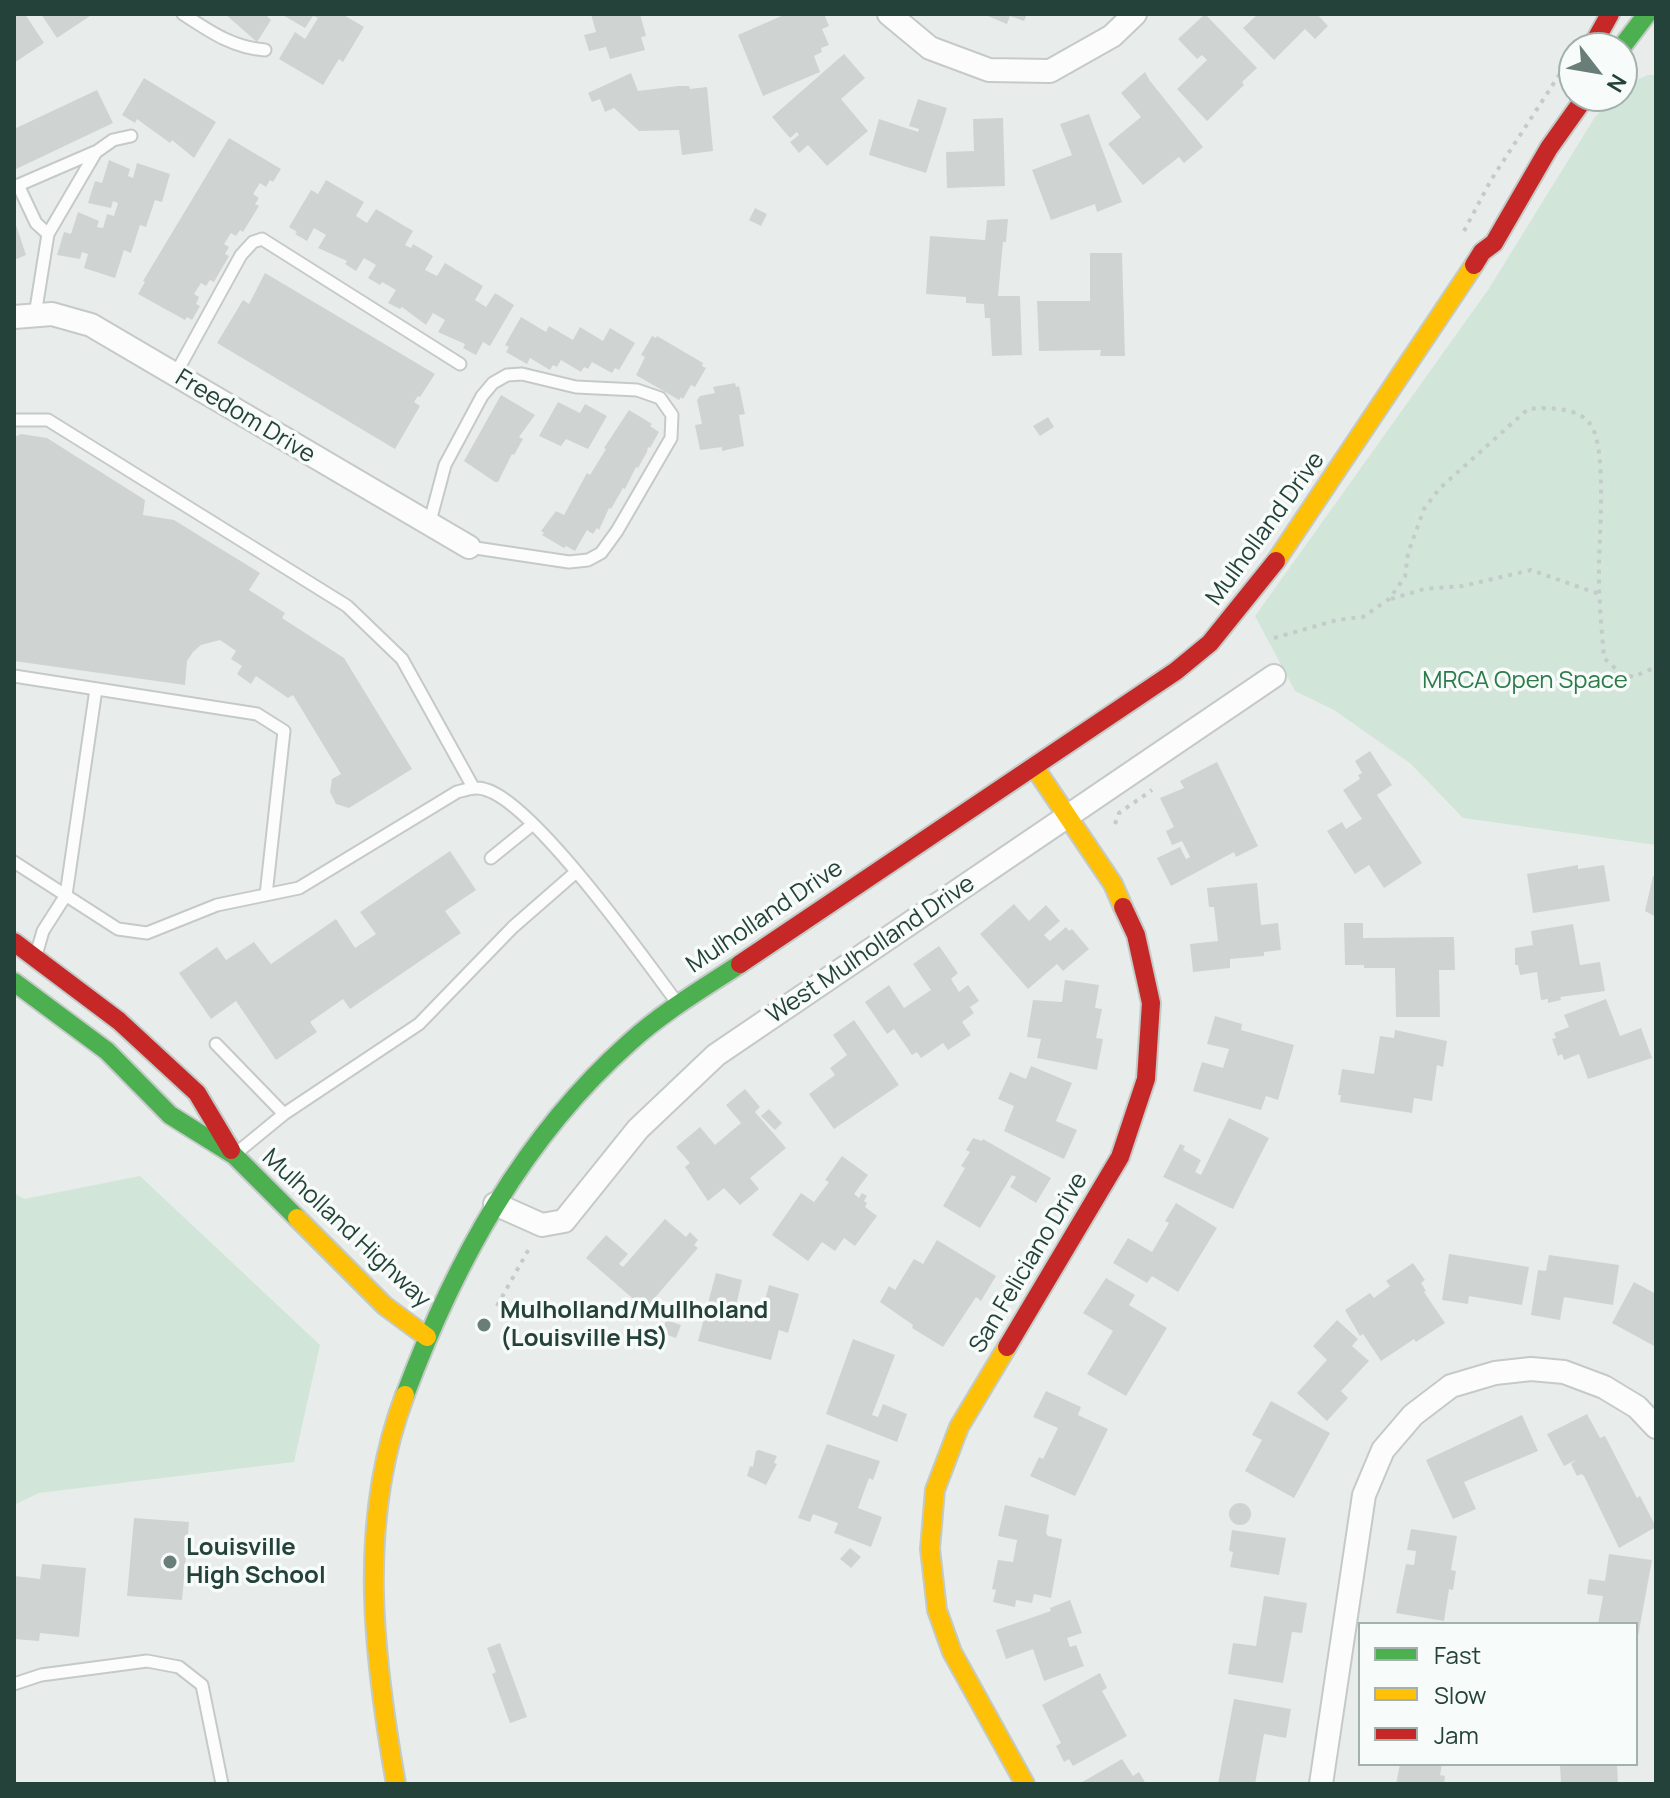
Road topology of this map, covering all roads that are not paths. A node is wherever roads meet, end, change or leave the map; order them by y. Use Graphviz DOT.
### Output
graph roads {
  1 [pos="183,14"];
  2 [pos="889,14"];
  3 [pos="1135,14"];
  4 [pos="1610,14"];
  5 [pos="1647,14"];
  6 [pos="1600,32"];
  7 [pos="1633,32"];
  8 [pos="265,50"];
  9 [pos="1558,105"];
  10 [pos="1575,112"];
  11 [pos="131,136"];
  12 [pos="96,152"];
  13 [pos="16,186"];
  14 [pos="48,234"];
  15 [pos="1482,252"];
  16 [pos="25,316"];
  17 [pos="460,364"];
  18 [pos="175,375"];
  19 [pos="14,420"];
  20 [pos="429,526"];
  21 [pos="469,547"];
  22 [pos="14,676"];
  23 [pos="1274,676"];
  24 [pos="96,689"];
  25 [pos="1035,768"];
  26 [pos="473,787"];
  27 [pos="1068,817"];
  28 [pos="533,824"];
  29 [pos="491,858"];
  30 [pos="14,862"];
  31 [pos="576,872"];
  32 [pos="66,895"];
  33 [pos="266,895"];
  34 [pos="14,942"];
  35 [pos="35,958"];
  36 [pos="14,982"];
  37 [pos="678,1005"];
  38 [pos="216,1044"];
  39 [pos="284,1114"];
  40 [pos="234,1155"];
  41 [pos="495,1204"];
  42 [pos="427,1337"];
  43 [pos="1656,1427"];
  44 [pos="14,1684"];
  45 [pos="222,1784"];
  46 [pos="396,1784"];
  47 [pos="1025,1784"];
  48 [pos="1321,1784"];
  1 -- 8 [label="lane"];
  2 -- 3 [label="street"];
  4 -- 6 [label="main road"];
  5 -- 7 [label="main road"];
  9 -- 15 [label="main road, Mulholland Drive"];
  10 -- 15 [label="main road, Mulholland Drive"];
  11 -- 12 [label="lane"];
  12 -- 13 [label="lane"];
  12 -- 14 [label="lane"];
  13 -- 14 [label="lane"];
  14 -- 16 [label="lane"];
  15 -- 25 [label="main road, Mulholland Drive"];
  16 -- 18 [label="street, Freedom Drive"];
  17 -- 18 [label="lane"];
  18 -- 20 [label="street, Freedom Drive"];
  19 -- 26 [label="lane"];
  20 -- 21 [label="street, Freedom Drive"];
  20 -- 21 [label="lane"];
  22 -- 24 [label="lane"];
  23 -- 27 [label="street, West Mulholland Drive"];
  24 -- 32 [label="lane"];
  24 -- 33 [label="lane"];
  25 -- 27 [label="main road, San Feliciano Drive"];
  25 -- 37 [label="main road, Mulholland Drive"];
  26 -- 28 [label="lane"];
  26 -- 33 [label="lane"];
  27 -- 41 [label="street, West Mulholland Drive"];
  27 -- 47 [label="main road, San Feliciano Drive"];
  28 -- 29 [label="lane"];
  28 -- 31 [label="lane"];
  30 -- 32 [label="lane"];
  31 -- 37 [label="lane"];
  31 -- 39 [label="lane"];
  32 -- 33 [label="lane"];
  32 -- 35 [label="lane"];
  34 -- 35 [label="main road, Mulholland Highway"];
  35 -- 40 [label="main road, Mulholland Highway"];
  36 -- 40 [label="main road, Mulholland Highway"];
  37 -- 41 [label="main road, Mulholland Drive"];
  38 -- 39 [label="lane"];
  39 -- 40 [label="lane"];
  40 -- 42 [label="main road, Mulholland Highway"];
  41 -- 42 [label="main road, Mulholland Drive"];
  42 -- 46 [label="main road, Mulholland Drive"];
  43 -- 48 [label="street"];
  44 -- 45 [label="lane"];
}
